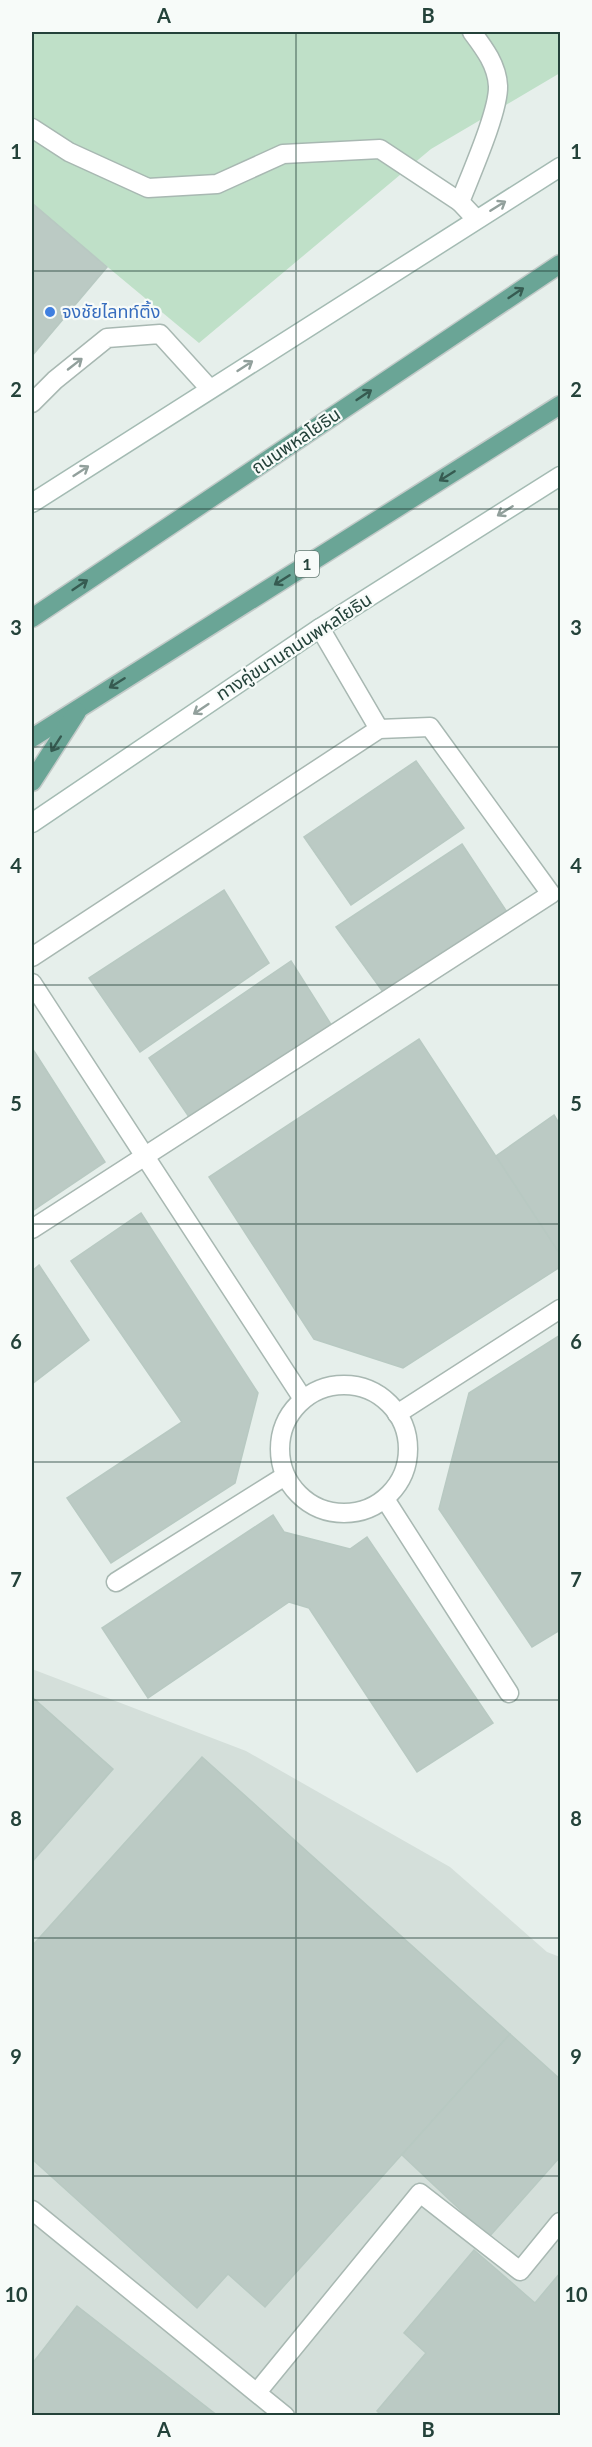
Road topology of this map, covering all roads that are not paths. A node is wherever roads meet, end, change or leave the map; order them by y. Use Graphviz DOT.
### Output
graph roads {
  1 [pos="472,32"];
  2 [pos="32,128"];
  3 [pos="561,167"];
  4 [pos="460,202"];
  5 [pos="476,219"];
  6 [pos="561,264"];
  7 [pos="210,389"];
  8 [pos="32,403"];
  9 [pos="561,405"];
  10 [pos="561,476"];
  11 [pos="32,503"];
  12 [pos="32,617"];
  13 [pos="320,628"];
  14 [pos="81,705"];
  15 [pos="379,729"];
  16 [pos="32,738"];
  17 [pos="32,782"];
  18 [pos="32,823"];
  19 [pos="32,957"];
  20 [pos="32,983"];
  21 [pos="144,1156"];
  22 [pos="32,1229"];
  23 [pos="561,1309"];
  24 [pos="303,1399"];
  25 [pos="397,1414"];
  26 [pos="285,1476"];
  27 [pos="385,1499"];
  28 [pos="116,1582"];
  29 [pos="509,1693"];
  30 [pos="32,2210"];
  31 [pos="561,2222"];
  32 [pos="258,2391"];
  33 [pos="285,2415"];
  1 -- 4 [label="main road"];
  2 -- 4 [label="main road"];
  5 -- 3 [label="main road, one-way"];
  4 -- 5 [label="main road"];
  7 -- 5 [label="main road, one-way"];
  12 -- 6 [label="main road, ถนนพหลโยธิน, one-way"];
  8 -- 7 [label="main road, one-way"];
  11 -- 7 [label="main road, one-way"];
  9 -- 14 [label="main road, 1, one-way"];
  10 -- 13 [label="main road, ทางคู่ขนานถนนพหลโยธิน, one-way"];
  13 -- 15 [label="main road"];
  13 -- 18 [label="main road, ทางคู่ขนานถนนพหลโยธิน, one-way"];
  14 -- 16 [label="main road, 1"];
  14 -- 17 [label="main road, one-way"];
  15 -- 19 [label="main road"];
  15 -- 21 [label="main road"];
  20 -- 21 [label="main road"];
  21 -- 22 [label="main road"];
  21 -- 24 [label="main road"];
  23 -- 25 [label="main road"];
  24 -- 25 [label="main road"];
  24 -- 26 [label="main road"];
  25 -- 27 [label="main road"];
  26 -- 27 [label="main road"];
  26 -- 28 [label="main road"];
  27 -- 29 [label="main road"];
  30 -- 32 [label="main road"];
  31 -- 32 [label="main road"];
  32 -- 33 [label="main road"];
}
